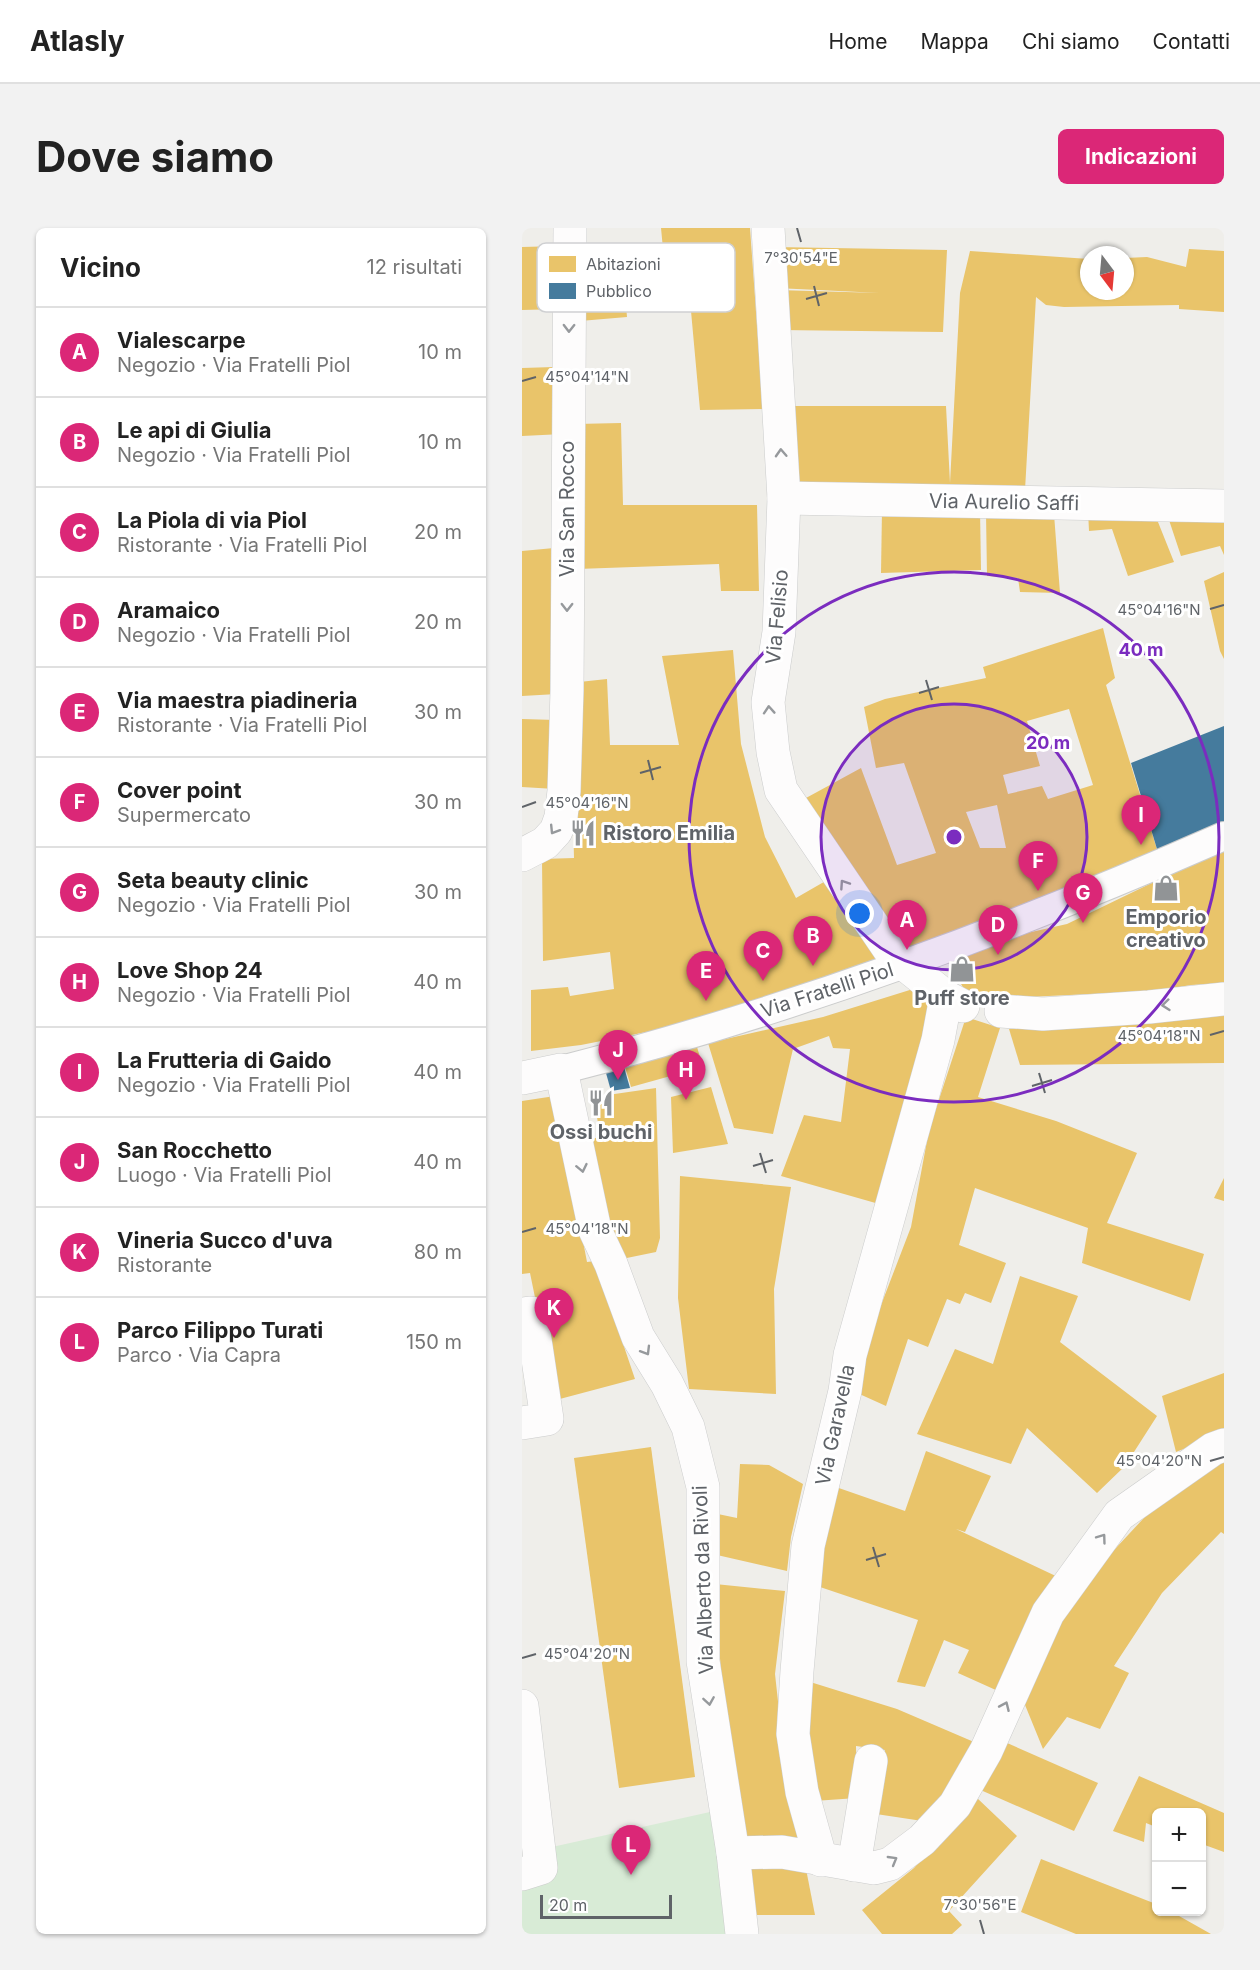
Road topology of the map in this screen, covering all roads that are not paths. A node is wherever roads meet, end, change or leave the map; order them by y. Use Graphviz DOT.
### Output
graph roads {
  1 [pos="570,228"];
  2 [pos="768,228"];
  3 [pos="570,243"];
  4 [pos="569,312"];
  5 [pos="784,498"];
  6 [pos="1224,506"];
  7 [pos="1224,836"];
  8 [pos="522,855"];
  9 [pos="904,964"];
  10 [pos="1224,999"];
  11 [pos="955,1001"];
  12 [pos="1001,1011"];
  13 [pos="561,1070"];
  14 [pos="522,1078"];
  15 [pos="522,1314"];
  16 [pos="522,1423"];
  17 [pos="1224,1445"];
  18 [pos="522,1706"];
  19 [pos="870,1761"];
  20 [pos="733,1853"];
  21 [pos="821,1860"];
  22 [pos="854,1865"];
  23 [pos="522,1874"];
  24 [pos="742,1934"];
  1 -- 3 [label="street, Via San Rocco, one-way"];
  5 -- 2 [label="street, Via Felisio, one-way"];
  4 -- 8 [label="street, Via San Rocco, one-way"];
  5 -- 6 [label="street, Via Aurelio Saffi"];
  9 -- 5 [label="street, Via Felisio, one-way"];
  7 -- 9 [label="street, Via Fratelli Piol"];
  9 -- 11 [label="street, Via Felisio"];
  9 -- 13 [label="street, Via Fratelli Piol"];
  10 -- 12 [label="street, one-way"];
  11 -- 21 [label="street, Via Garavella"];
  13 -- 14 [label="street, Via Fratelli Piol"];
  13 -- 20 [label="street, Via Alberto da Rivoli, one-way"];
  15 -- 16 [label="street"];
  22 -- 17 [label="street, one-way"];
  18 -- 23 [label="street"];
  19 -- 22 [label="street"];
  20 -- 21 [label="street"];
  20 -- 24 [label="street, Via Alberto da Rivoli"];
  21 -- 22 [label="street"];
}
